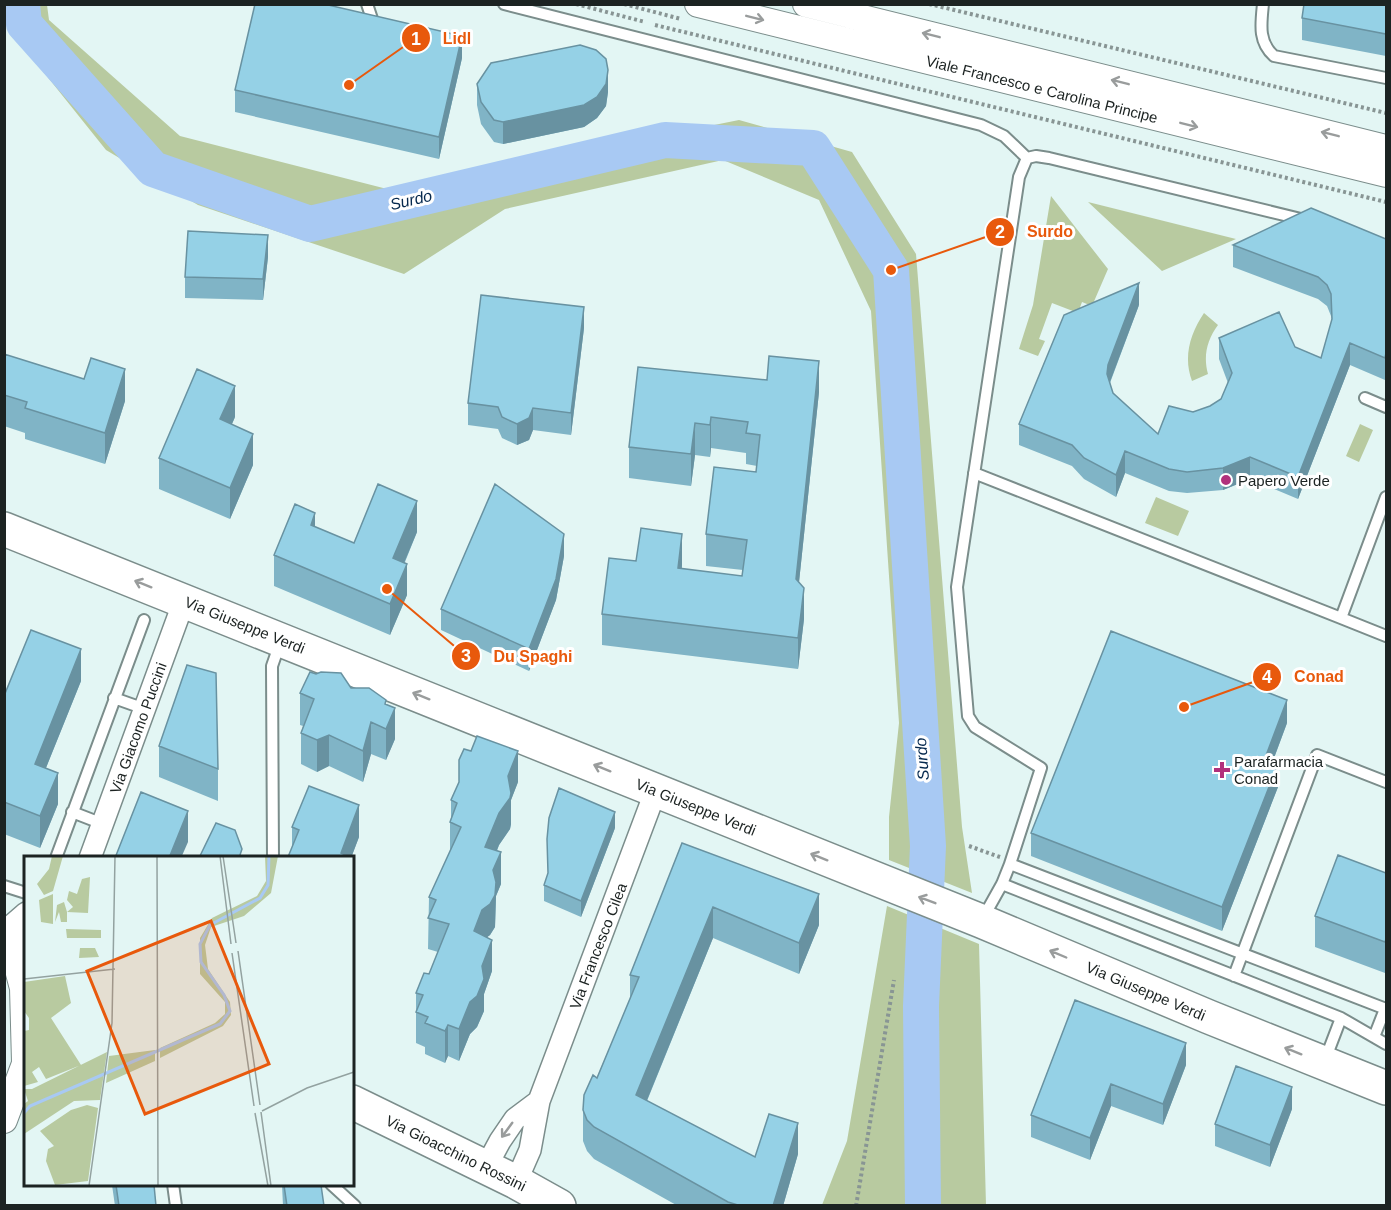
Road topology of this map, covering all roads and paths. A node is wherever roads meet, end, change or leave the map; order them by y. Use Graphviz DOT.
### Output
graph roads {
  1 [pos="367,4"];
  2 [pos="504,4"];
  3 [pos="576,4"];
  4 [pos="698,4"];
  5 [pos="806,4"];
  6 [pos="930,4"];
  7 [pos="1263,4"];
  8 [pos="374,22"];
  9 [pos="1386,78"];
  10 [pos="1386,113"];
  11 [pos="1386,148"];
  12 [pos="1027,159"];
  13 [pos="1386,174"];
  14 [pos="1386,202"];
  15 [pos="1317,223"];
  16 [pos="1365,398"];
  17 [pos="1386,407"];
  18 [pos="974,473"];
  19 [pos="1386,497"];
  20 [pos="4,529"];
  21 [pos="184,601"];
  22 [pos="1341,618"];
  23 [pos="144,620"];
  24 [pos="1386,636"];
  25 [pos="281,640"];
  26 [pos="114,698"];
  27 [pos="145,709"];
  28 [pos="1386,782"];
  29 [pos="656,790"];
  30 [pos="72,812"];
  31 [pos="103,824"];
  32 [pos="969,846"];
  33 [pos="57,856"];
  34 [pos="92,856"];
  35 [pos="273,856"];
  36 [pos="1011,863"];
  37 [pos="1002,884"];
  38 [pos="4,886"];
  39 [pos="24,892"];
  40 [pos="24,915"];
  41 [pos="981,921"];
  42 [pos="4,940"];
  43 [pos="1242,954"];
  44 [pos="23,969"];
  45 [pos="1234,976"];
  46 [pos="894,980"];
  47 [pos="1386,1009"];
  48 [pos="1341,1018"];
  49 [pos="24,1024"];
  50 [pos="1374,1037"];
  51 [pos="1386,1044"];
  52 [pos="1324,1063"];
  53 [pos="24,1064"];
  54 [pos="1386,1088"];
  55 [pos="539,1101"];
  56 [pos="354,1103"];
  57 [pos="4,1120"];
  58 [pos="486,1167"];
  59 [pos="516,1182"];
  60 [pos="173,1186"];
  61 [pos="332,1186"];
  62 [pos="351,1204"];
  63 [pos="176,1206"];
  64 [pos="559,1206"];
  65 [pos="856,1206"];
  1 -- 8 [label="lane"];
  2 -- 12 [label="lane"];
  3 -- 14 [label="path"];
  4 -- 13 [label="street, Viale Francesco e Carolina Principe, one-way"];
  11 -- 5 [label="street, Viale Francesco e Carolina Principe, one-way"];
  6 -- 10 [label="path"];
  7 -- 9 [label="lane"];
  12 -- 15 [label="lane"];
  12 -- 18 [label="lane"];
  16 -- 17 [label="lane"];
  18 -- 22 [label="lane"];
  18 -- 36 [label="lane"];
  19 -- 22 [label="lane"];
  21 -- 20 [label="main road, Via Giuseppe Verdi, one-way"];
  21 -- 25 [label="main road, Via Giuseppe Verdi"];
  21 -- 27 [label="street, Via Giacomo Puccini"];
  22 -- 24 [label="lane"];
  23 -- 26 [label="lane"];
  29 -- 25 [label="main road, Via Giuseppe Verdi, one-way"];
  25 -- 35 [label="lane"];
  26 -- 27 [label="lane"];
  26 -- 30 [label="lane"];
  27 -- 31 [label="street, Via Giacomo Puccini"];
  28 -- 43 [label="lane"];
  41 -- 29 [label="main road, Via Giuseppe Verdi, one-way"];
  29 -- 55 [label="street, Via Francesco Cilea"];
  30 -- 31 [label="lane"];
  30 -- 33 [label="lane"];
  31 -- 34 [label="street, Via Giacomo Puccini"];
  32 -- 36 [label="path"];
  36 -- 37 [label="lane"];
  36 -- 43 [label="lane"];
  37 -- 41 [label="lane"];
  37 -- 45 [label="lane"];
  38 -- 39 [label="lane"];
  40 -- 42 [label="street"];
  52 -- 41 [label="main road, Via Giuseppe Verdi, one-way"];
  42 -- 44 [label="main road"];
  43 -- 45 [label="lane"];
  43 -- 47 [label="lane"];
  44 -- 49 [label="street"];
  45 -- 48 [label="lane"];
  46 -- 65 [label="path"];
  47 -- 50 [label="lane"];
  48 -- 50 [label="lane"];
  48 -- 52 [label="lane"];
  50 -- 51 [label="lane"];
  52 -- 54 [label="main road, Via Giuseppe Verdi"];
  53 -- 57 [label="street"];
  55 -- 58 [label="street, one-way"];
  55 -- 59 [label="street, Via Francesco Cilea"];
  56 -- 58 [label="main road, Via Gioacchino Rossini"];
  58 -- 59 [label="main road, Via Gioacchino Rossini"];
  59 -- 64 [label="main road, Via Gioacchino Rossini"];
  60 -- 63 [label="lane"];
  61 -- 62 [label="lane"];
}
